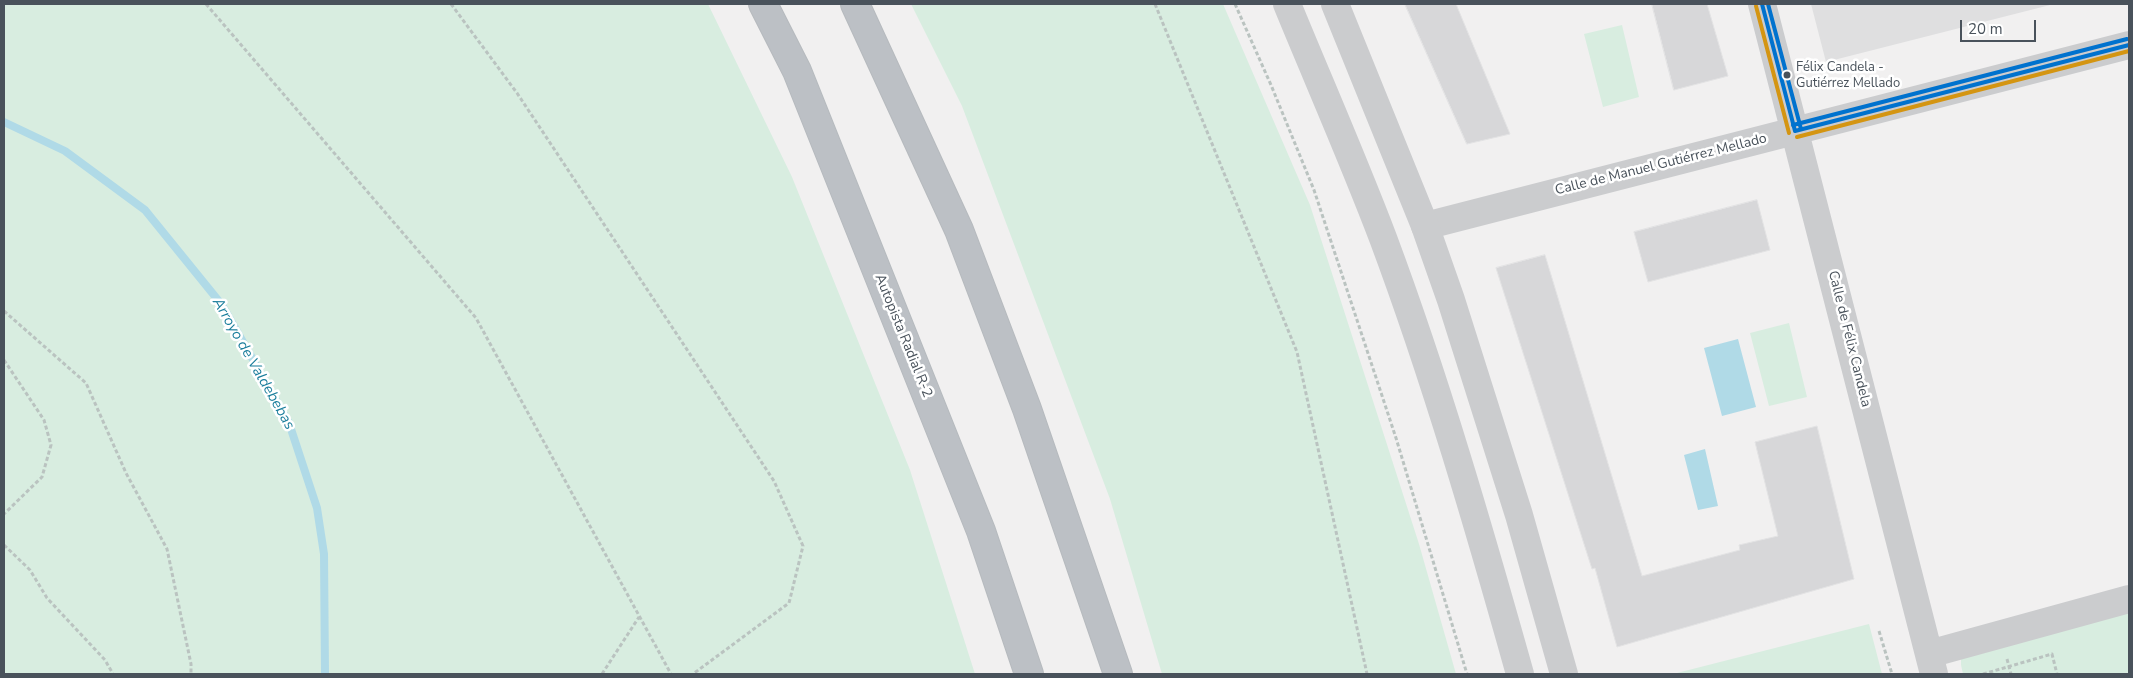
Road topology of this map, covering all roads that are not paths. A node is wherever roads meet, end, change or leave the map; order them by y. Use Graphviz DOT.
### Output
graph roads {
  1 [pos="763,4"];
  2 [pos="856,4"];
  3 [pos="1287,4"];
  4 [pos="1335,4"];
  5 [pos="1762,4"];
  6 [pos="2129,45"];
  7 [pos="1795,131"];
  8 [pos="1425,226"];
  9 [pos="2129,600"];
  10 [pos="1932,664"];
  11 [pos="1029,674"];
  12 [pos="1118,674"];
  13 [pos="1520,674"];
  14 [pos="1564,674"];
  1 -- 11 [label="highway, Autopista Radial R-2"];
  2 -- 12 [label="highway"];
  3 -- 13 [label="street"];
  4 -- 8 [label="street"];
  5 -- 7 [label="street, Calle de Félix Candela"];
  6 -- 7 [label="street, Calle de Manuel Gutiérrez Mellado"];
  7 -- 8 [label="street, Calle de Manuel Gutiérrez Mellado"];
  7 -- 10 [label="street, Calle de Félix Candela"];
  8 -- 14 [label="street"];
  9 -- 10 [label="street"];
}
